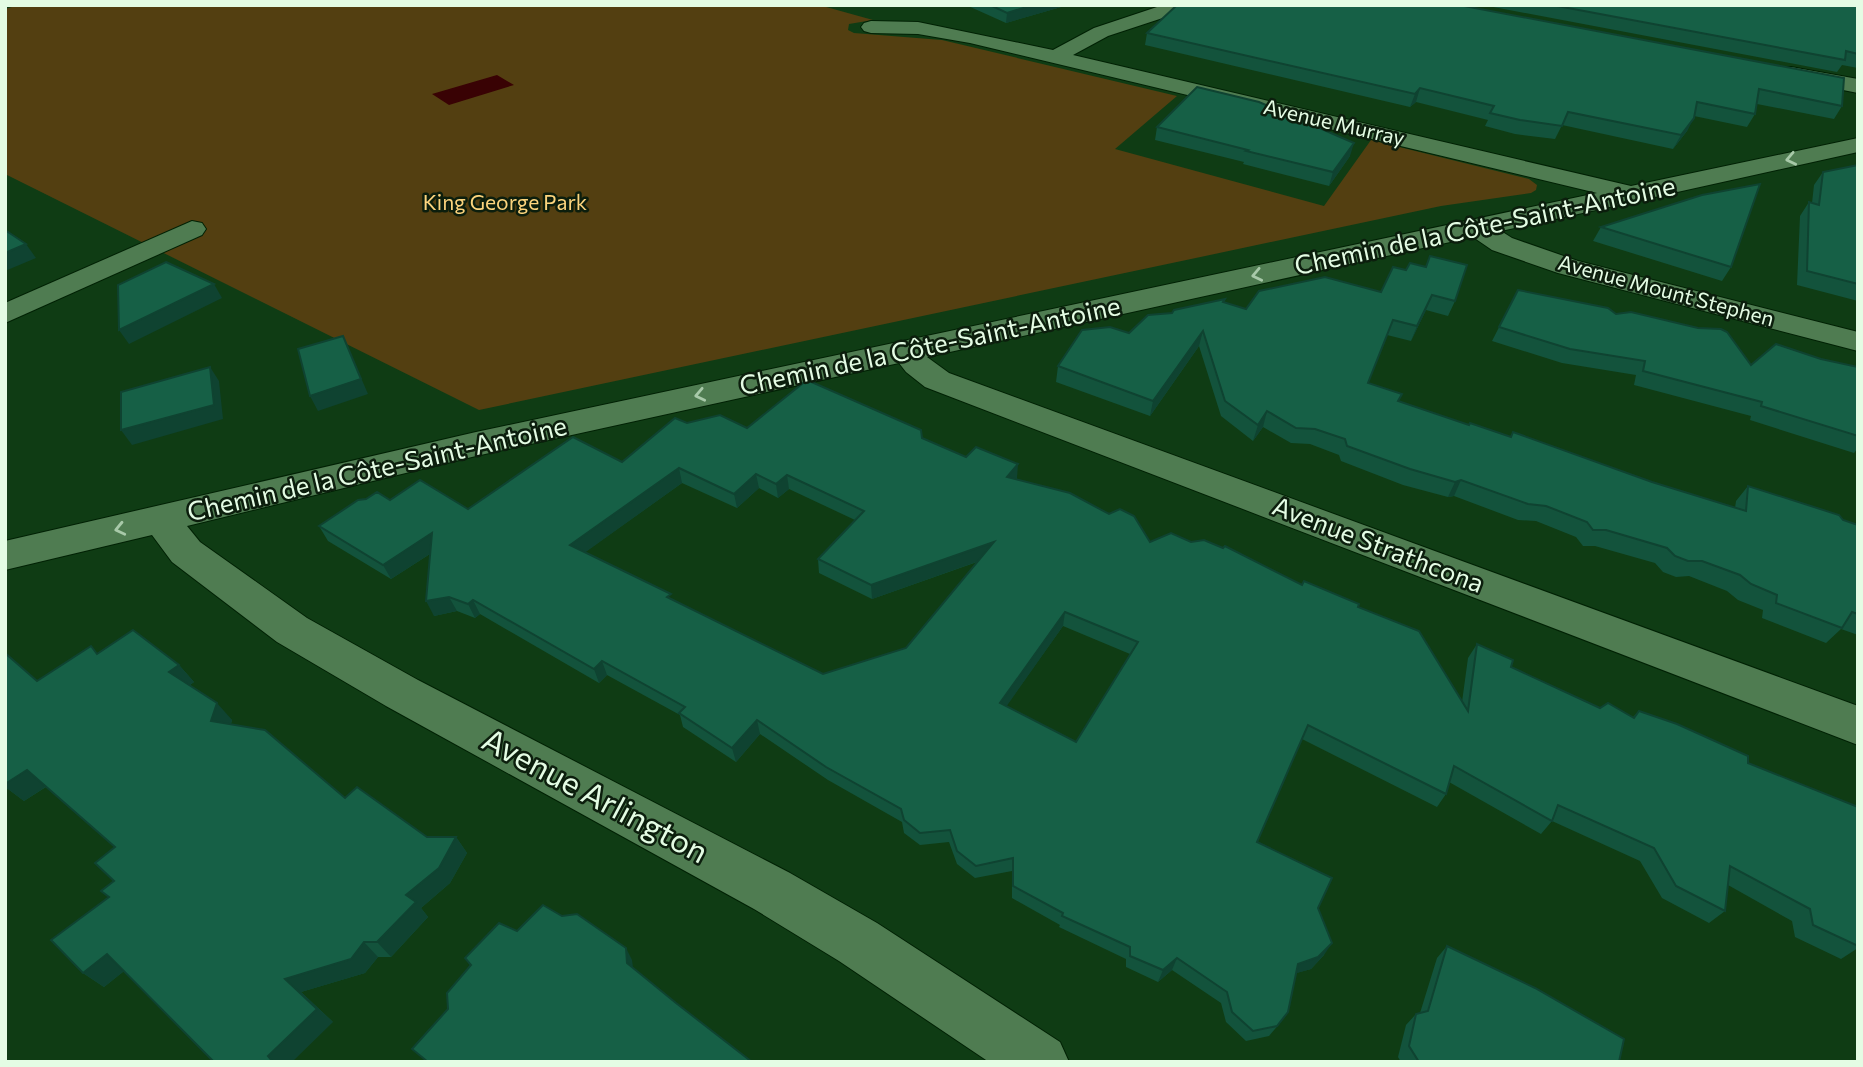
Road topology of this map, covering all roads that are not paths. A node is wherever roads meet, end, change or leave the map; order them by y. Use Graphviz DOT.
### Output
graph roads {
  1 [pos="1183,5"];
  2 [pos="871,27"];
  3 [pos="1057,57"];
  4 [pos="1770,69"];
  5 [pos="1858,86"];
  6 [pos="1858,145"];
  7 [pos="1631,194"];
  8 [pos="1478,228"];
  9 [pos="192,229"];
  10 [pos="5,314"];
  11 [pos="1858,342"];
  12 [pos="907,350"];
  13 [pos="160,519"];
  14 [pos="5,556"];
  15 [pos="1858,726"];
  16 [pos="1040,1062"];
  1 -- 3 [label="street"];
  2 -- 3 [label="street, Avenue Murray"];
  3 -- 7 [label="street, Avenue Murray"];
  4 -- 5 [label="street"];
  6 -- 7 [label="street, Chemin de la Côte-Saint-Antoine, one-way"];
  7 -- 8 [label="street, Chemin de la Côte-Saint-Antoine"];
  8 -- 11 [label="street, Avenue Mount Stephen"];
  8 -- 12 [label="street, Chemin de la Côte-Saint-Antoine, one-way"];
  9 -- 10 [label="street"];
  12 -- 13 [label="street, Chemin de la Côte-Saint-Antoine, one-way"];
  12 -- 15 [label="street, Avenue Strathcona"];
  13 -- 14 [label="street, Chemin de la Côte-Saint-Antoine, one-way"];
  13 -- 16 [label="street, Avenue Arlington"];
}
